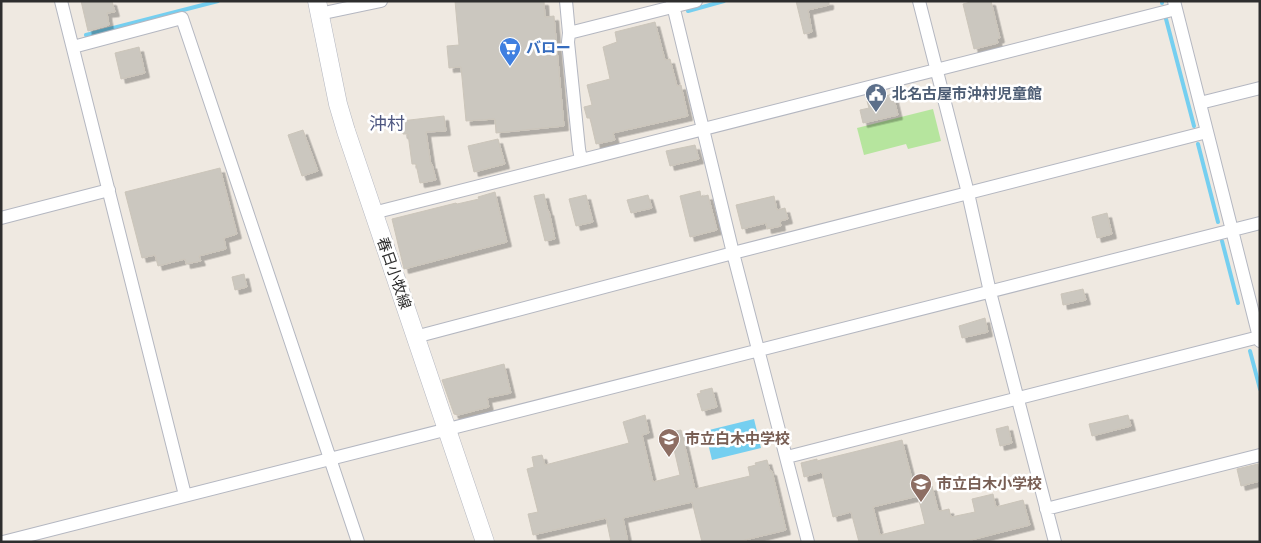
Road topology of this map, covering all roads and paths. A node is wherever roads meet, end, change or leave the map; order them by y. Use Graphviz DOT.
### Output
graph roads {
  1 [pos="61,1"];
  2 [pos="381,1"];
  3 [pos="566,1"];
  4 [pos="696,1"];
  5 [pos="919,1"];
  6 [pos="672,4"];
  7 [pos="1175,5"];
  8 [pos="318,8"];
  9 [pos="569,34"];
  10 [pos="73,47"];
  11 [pos="937,71"];
  12 [pos="1260,88"];
  13 [pos="1200,103"];
  14 [pos="704,129"];
  15 [pos="1207,132"];
  16 [pos="581,160"];
  17 [pos="109,190"];
  18 [pos="968,193"];
  19 [pos="374,213"];
  20 [pos="1,218"];
  21 [pos="1260,223"];
  22 [pos="1232,230"];
  23 [pos="733,253"];
  24 [pos="990,292"];
  25 [pos="1256,314"];
  26 [pos="415,337"];
  27 [pos="1259,339"];
  28 [pos="759,349"];
  29 [pos="1018,399"];
  30 [pos="447,429"];
  31 [pos="1260,455"];
  32 [pos="787,457"];
  33 [pos="330,458"];
  34 [pos="185,495"];
  35 [pos="1046,509"];
  36 [pos="3,542"];
  37 [pos="358,542"];
  38 [pos="485,542"];
  39 [pos="808,542"];
  40 [pos="1055,542"];
  1 -- 10 [label="street"];
  2 -- 8 [label="street"];
  3 -- 9 [label="street"];
  4 -- 6 [label="street"];
  5 -- 11 [label="street"];
  6 -- 9 [label="street"];
  6 -- 14 [label="street"];
  7 -- 11 [label="street"];
  7 -- 13 [label="street"];
  8 -- 19 [label="main road, 春日小牧線"];
  9 -- 16 [label="street"];
  10 -- 17 [label="street"];
  10 -- 33 [label="street"];
  11 -- 14 [label="street"];
  11 -- 18 [label="street"];
  12 -- 13 [label="street"];
  13 -- 15 [label="street"];
  14 -- 16 [label="street"];
  14 -- 23 [label="street"];
  15 -- 18 [label="street"];
  15 -- 22 [label="street"];
  16 -- 19 [label="street"];
  17 -- 20 [label="street"];
  17 -- 34 [label="street"];
  18 -- 23 [label="street"];
  18 -- 24 [label="street"];
  19 -- 26 [label="main road, 春日小牧線"];
  21 -- 22 [label="street"];
  22 -- 24 [label="street"];
  22 -- 25 [label="street"];
  23 -- 26 [label="street"];
  23 -- 28 [label="street"];
  24 -- 28 [label="street"];
  24 -- 29 [label="street"];
  25 -- 27 [label="street"];
  26 -- 30 [label="main road, 春日小牧線"];
  27 -- 29 [label="street"];
  28 -- 30 [label="street"];
  28 -- 32 [label="street"];
  29 -- 32 [label="street"];
  29 -- 35 [label="street"];
  30 -- 33 [label="street"];
  30 -- 38 [label="main road, 春日小牧線"];
  31 -- 35 [label="street"];
  32 -- 39 [label="street"];
  33 -- 34 [label="street"];
  33 -- 37 [label="street"];
  34 -- 36 [label="street"];
  35 -- 40 [label="street"];
}
